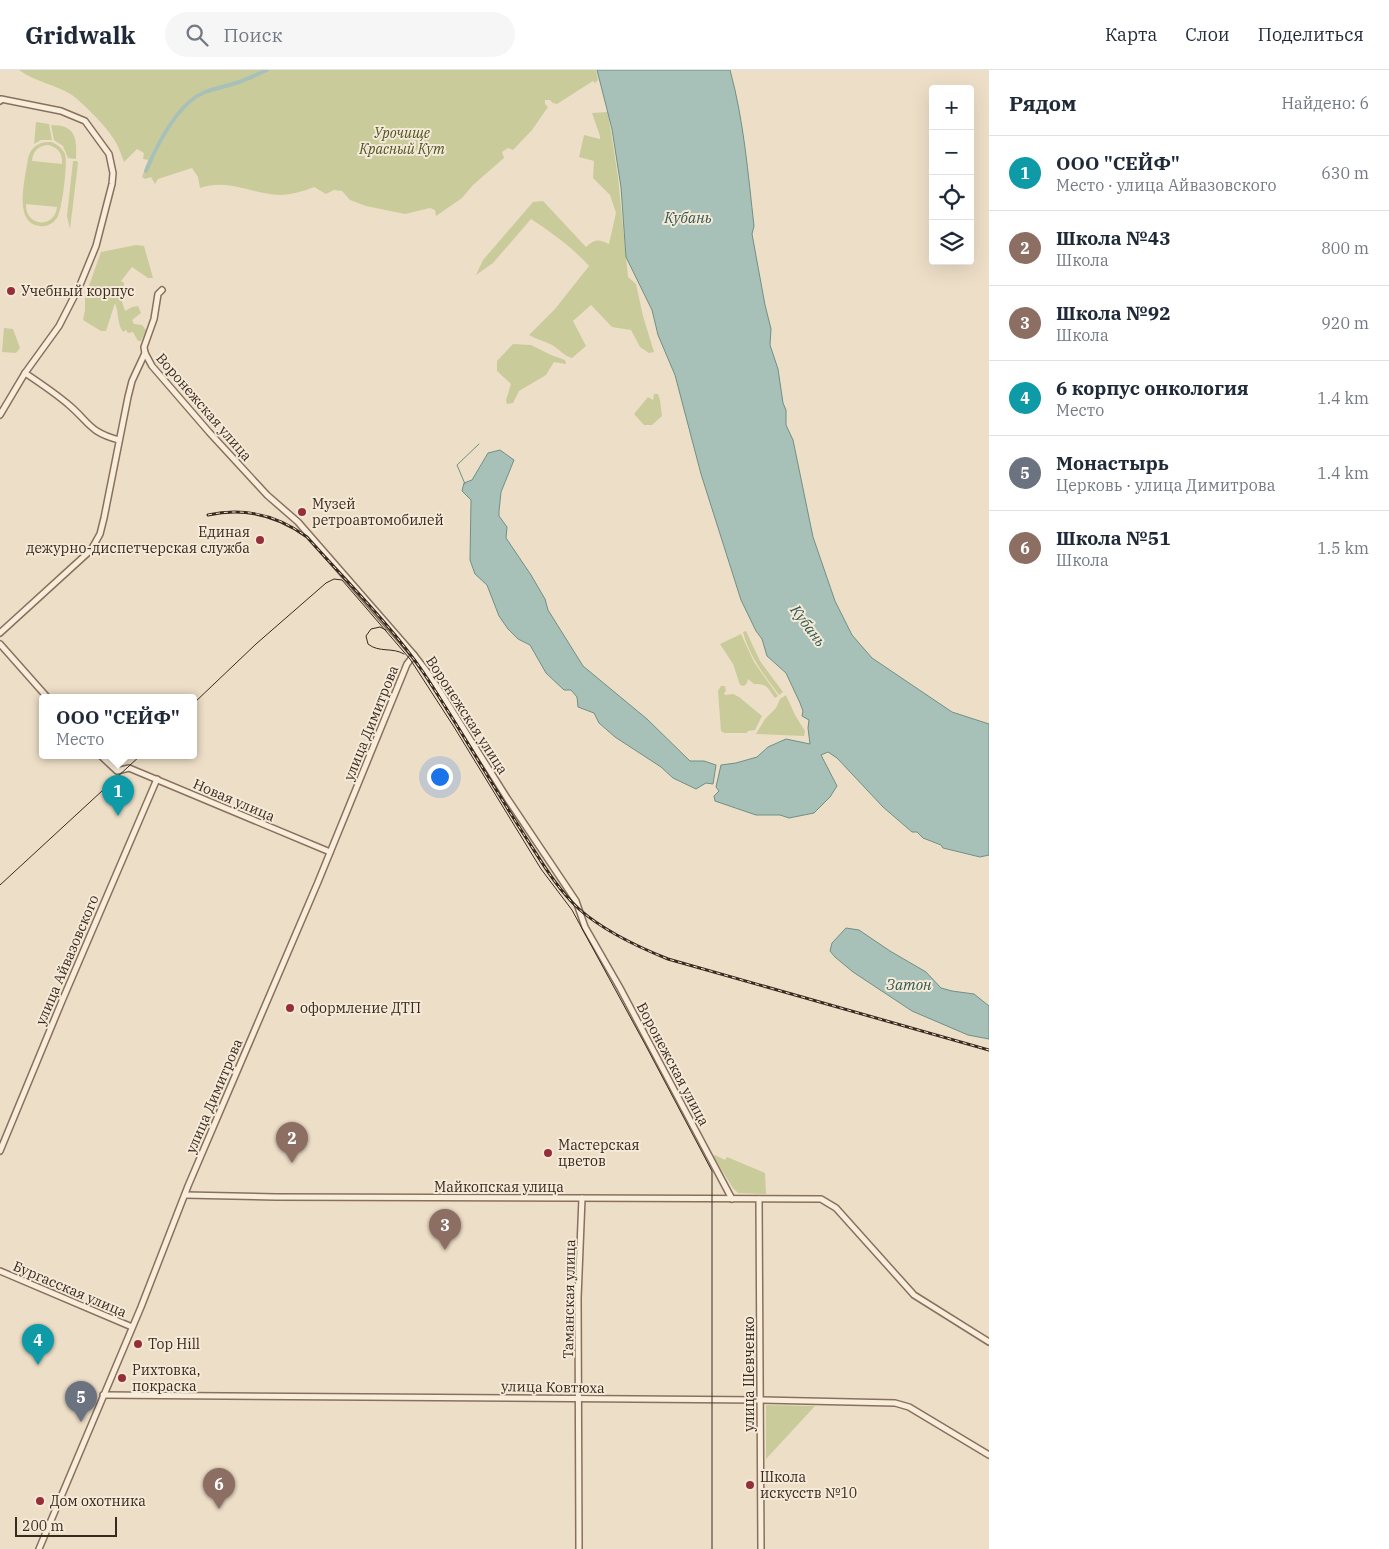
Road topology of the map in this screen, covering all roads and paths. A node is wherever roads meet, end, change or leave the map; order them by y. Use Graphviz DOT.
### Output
graph roads {
  1 [pos="0,101"];
  2 [pos="162,290"];
  3 [pos="145,353"];
  4 [pos="25,373"];
  5 [pos="0,415"];
  6 [pos="119,440"];
  7 [pos="0,633"];
  8 [pos="0,644"];
  9 [pos="414,655"];
  10 [pos="44,694"];
  11 [pos="104,759"];
  12 [pos="157,780"];
  13 [pos="330,852"];
  14 [pos="0,1151"];
  15 [pos="185,1194"];
  16 [pos="582,1198"];
  17 [pos="732,1199"];
  18 [pos="759,1199"];
  19 [pos="0,1271"];
  20 [pos="132,1327"];
  21 [pos="989,1342"];
  22 [pos="104,1395"];
  23 [pos="580,1399"];
  24 [pos="760,1400"];
  25 [pos="989,1455"];
  26 [pos="39,1549"];
  27 [pos="579,1549"];
  28 [pos="761,1549"];
  1 -- 4 [label="street"];
  2 -- 3 [label="street, Воронежская улица"];
  3 -- 6 [label="street"];
  3 -- 9 [label="street, Воронежская улица"];
  4 -- 5 [label="street"];
  4 -- 6 [label="street"];
  6 -- 7 [label="street"];
  8 -- 10 [label="street"];
  9 -- 13 [label="street, улица Димитрова"];
  9 -- 17 [label="street, Воронежская улица"];
  11 -- 12 [label="street, Новая улица"];
  12 -- 13 [label="street, Новая улица"];
  12 -- 14 [label="street, улица Айвазовского"];
  13 -- 15 [label="street, улица Димитрова"];
  15 -- 16 [label="street, Майкопская улица"];
  15 -- 20 [label="street, улица Димитрова"];
  16 -- 17 [label="street, Майкопская улица"];
  16 -- 23 [label="street, Таманская улица"];
  17 -- 18 [label="street, Майкопская улица"];
  18 -- 21 [label="street, Майкопская улица"];
  18 -- 24 [label="street, улица Шевченко"];
  19 -- 20 [label="street, Бургасская улица"];
  20 -- 22 [label="street, улица Димитрова"];
  22 -- 23 [label="street, улица Ковтюха"];
  22 -- 26 [label="street, улица Димитрова"];
  23 -- 24 [label="street, улица Ковтюха"];
  23 -- 27 [label="street, Таманская улица"];
  24 -- 25 [label="street, улица Ковтюха"];
  24 -- 28 [label="street, улица Шевченко"];
}
